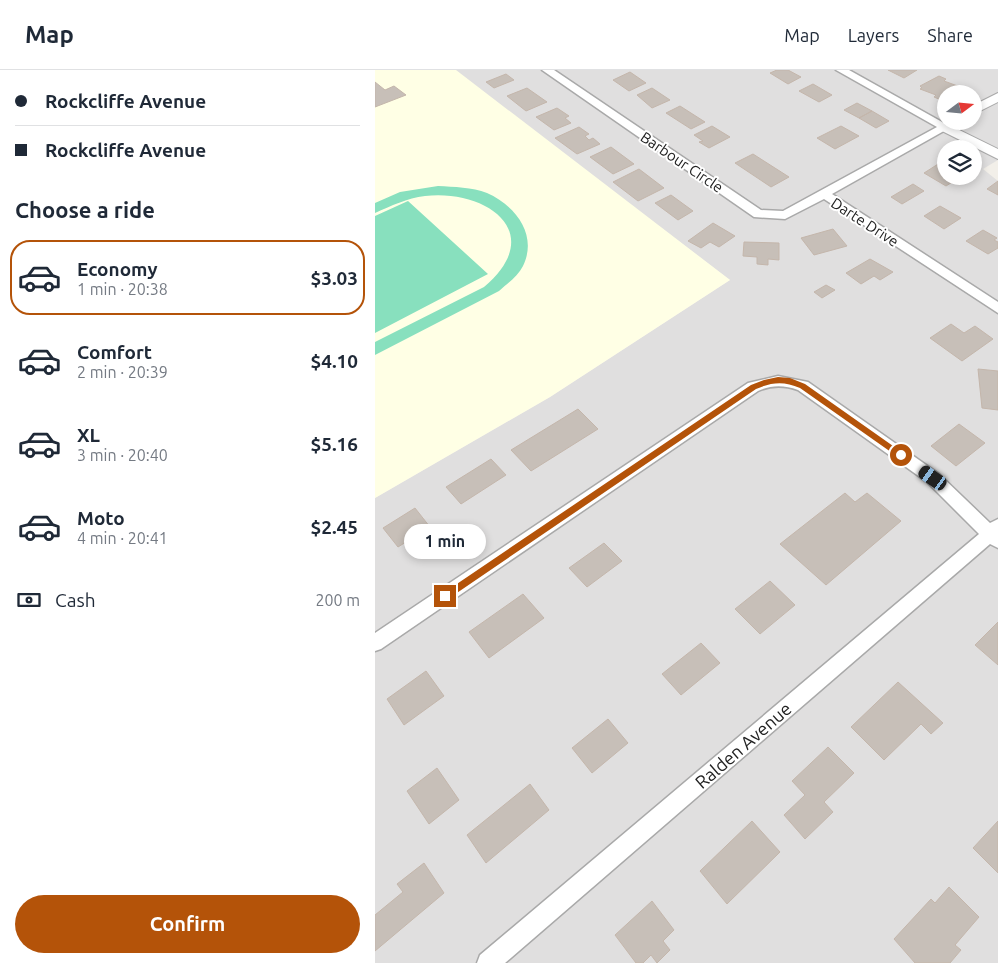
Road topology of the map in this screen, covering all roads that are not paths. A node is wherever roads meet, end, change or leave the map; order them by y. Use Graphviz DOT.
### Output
graph roads {
  1 [pos="547,70"];
  2 [pos="841,70"];
  3 [pos="998,97"];
  4 [pos="983,105"];
  5 [pos="937,118"];
  6 [pos="939,130"];
  7 [pos="959,130"];
  8 [pos="998,155"];
  9 [pos="824,194"];
  10 [pos="998,308"];
  11 [pos="995,534"];
  12 [pos="375,643"];
  13 [pos="488,963"];
  1 -- 9 [label="street, Barbour Circle"];
  2 -- 5 [label="street"];
  3 -- 4 [label="street"];
  6 -- 9 [label="street, Darte Drive"];
  7 -- 8 [label="street"];
  9 -- 10 [label="street, Darte Drive"];
  11 -- 12 [label="street"];
  11 -- 13 [label="street, Ralden Avenue"];
}
